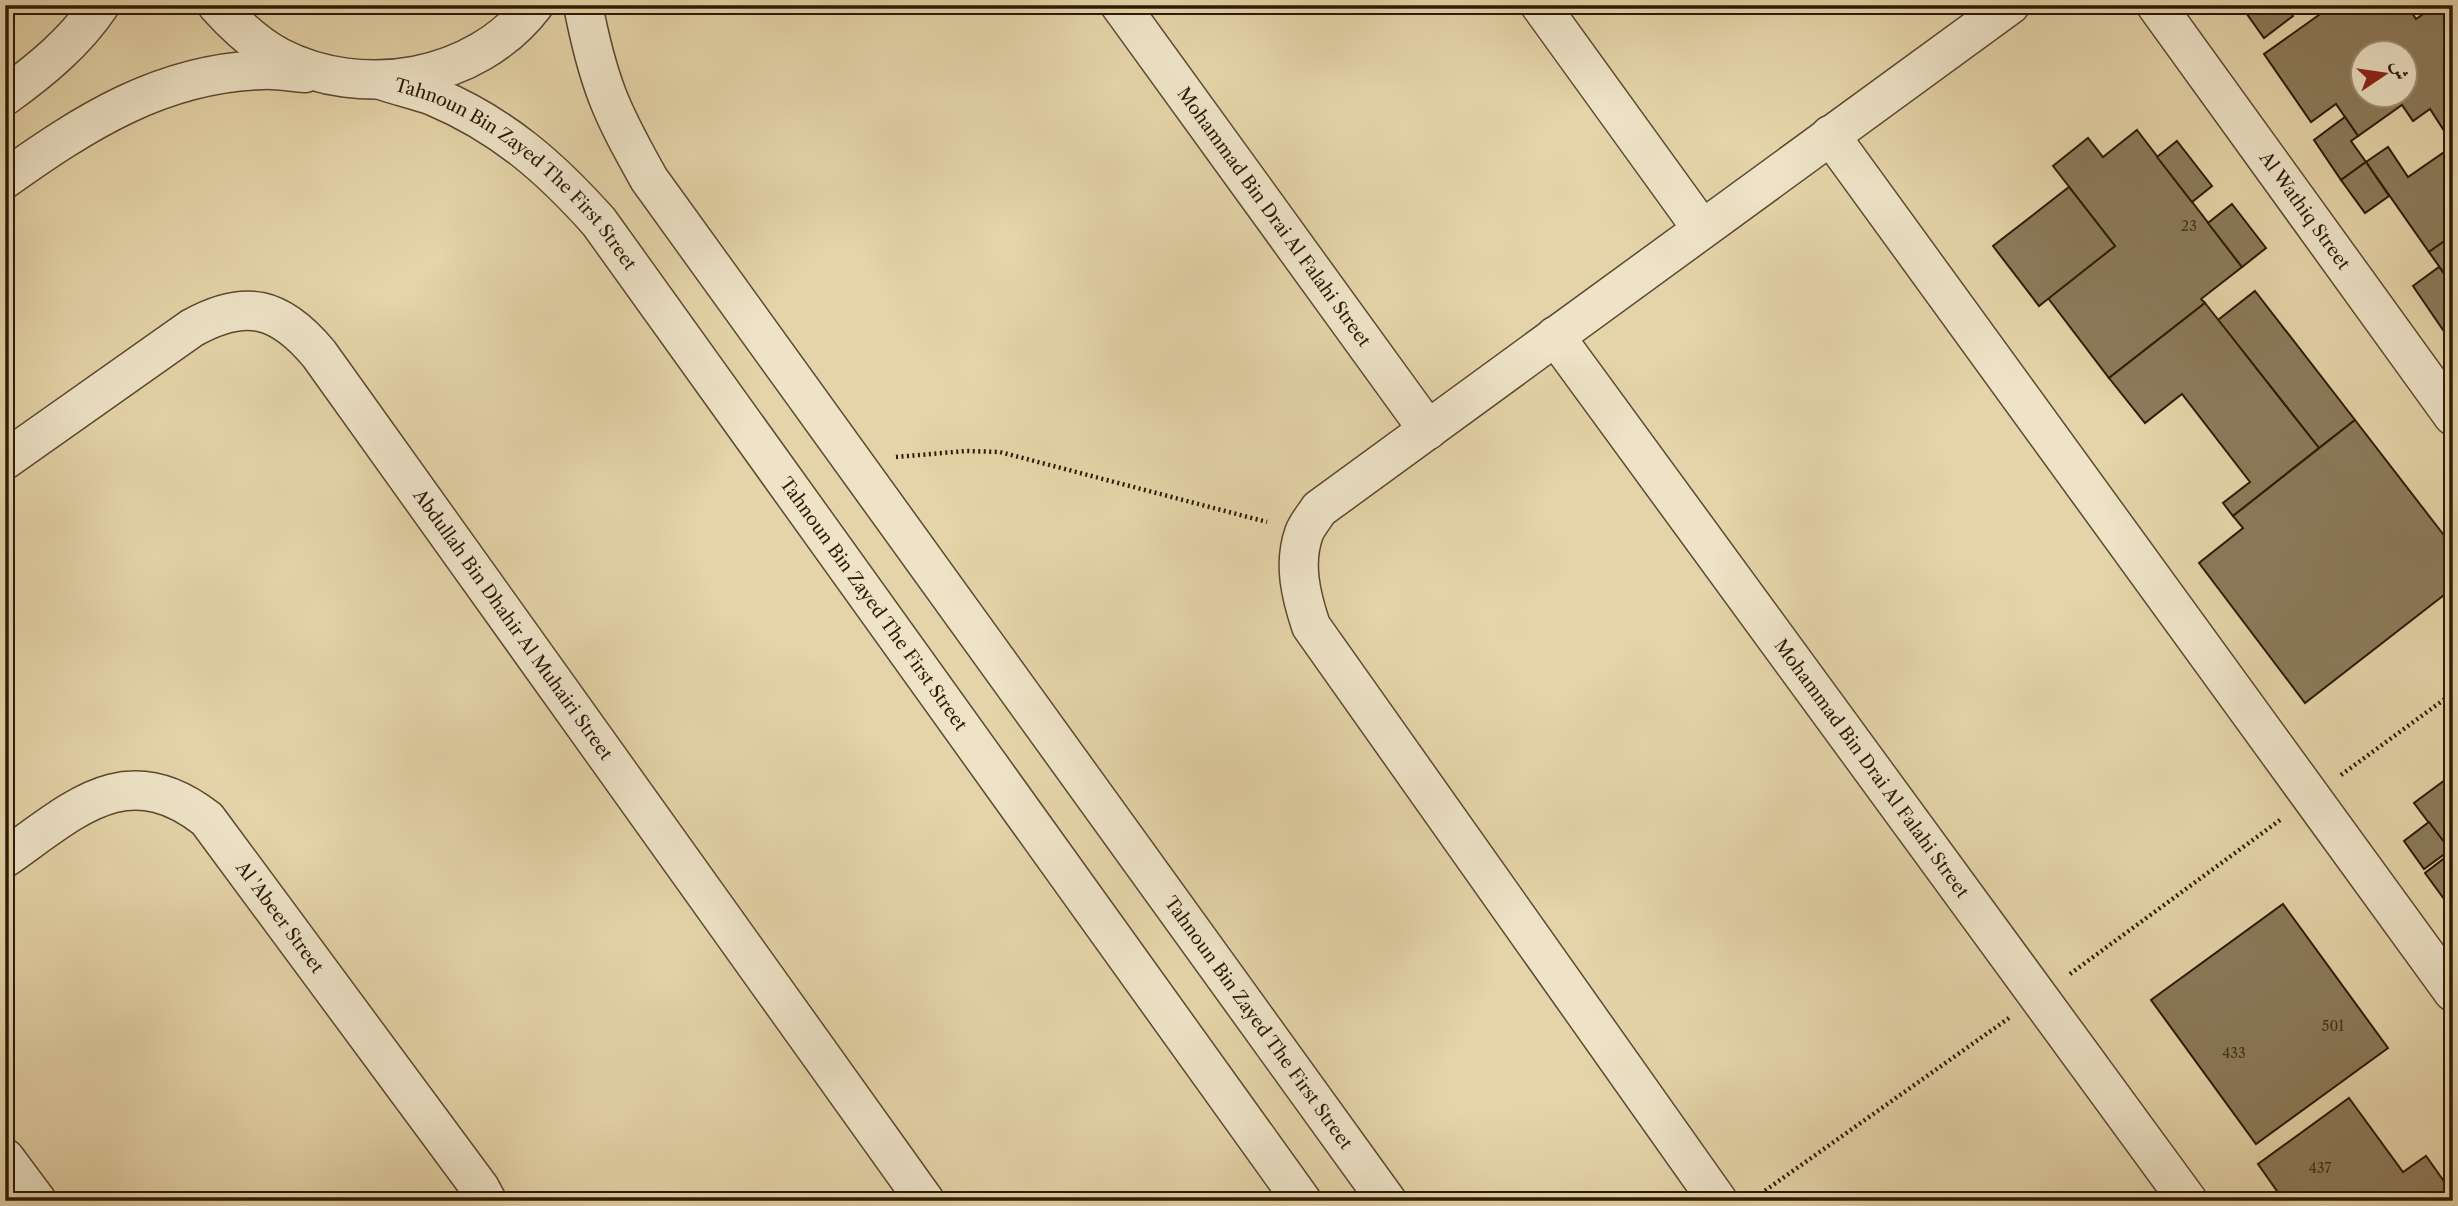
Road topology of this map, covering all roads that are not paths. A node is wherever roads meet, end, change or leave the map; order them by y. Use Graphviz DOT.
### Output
graph roads {
  1 [pos="100,5"];
  2 [pos="217,5"];
  3 [pos="534,5"];
  4 [pos="583,5"];
  5 [pos="1120,5"];
  6 [pos="1540,5"];
  7 [pos="2010,5"];
  8 [pos="2156,5"];
  9 [pos="1961,19"];
  10 [pos="326,74"];
  11 [pos="381,80"];
  12 [pos="5,96"];
  13 [pos="1830,135"];
  14 [pos="5,179"];
  15 [pos="1702,229"];
  16 [pos="1555,336"];
  17 [pos="2453,416"];
  18 [pos="1428,430"];
  19 [pos="5,460"];
  20 [pos="5,858"];
  21 [pos="2453,992"];
  22 [pos="5,1158"];
  23 [pos="37,1201"];
  24 [pos="487,1201"];
  25 [pos="925,1201"];
  26 [pos="1302,1201"];
  27 [pos="1387,1201"];
  28 [pos="1718,1201"];
  29 [pos="2188,1201"];
  1 -- 12 [label="street"];
  2 -- 10 [label="street"];
  3 -- 11 [label="street"];
  4 -- 27 [label="street, Tahnoun Bin Zayed The First Street"];
  5 -- 18 [label="street, Mohammad Bin Drai Al Falahi Street"];
  6 -- 15 [label="street"];
  7 -- 9 [label="street"];
  8 -- 17 [label="street, Al Wathiq Street"];
  9 -- 13 [label="street"];
  10 -- 11 [label="street"];
  10 -- 14 [label="street"];
  11 -- 26 [label="street, Tahnoun Bin Zayed The First Street"];
  13 -- 15 [label="street"];
  13 -- 21 [label="street"];
  15 -- 16 [label="street"];
  16 -- 18 [label="street"];
  16 -- 29 [label="street, Mohammad Bin Drai Al Falahi Street"];
  18 -- 28 [label="street"];
  19 -- 25 [label="street, Abdullah Bin Dhahir Al Muhairi Street"];
  20 -- 24 [label="street, Al 'Abeer Street"];
  22 -- 23 [label="street"];
}
